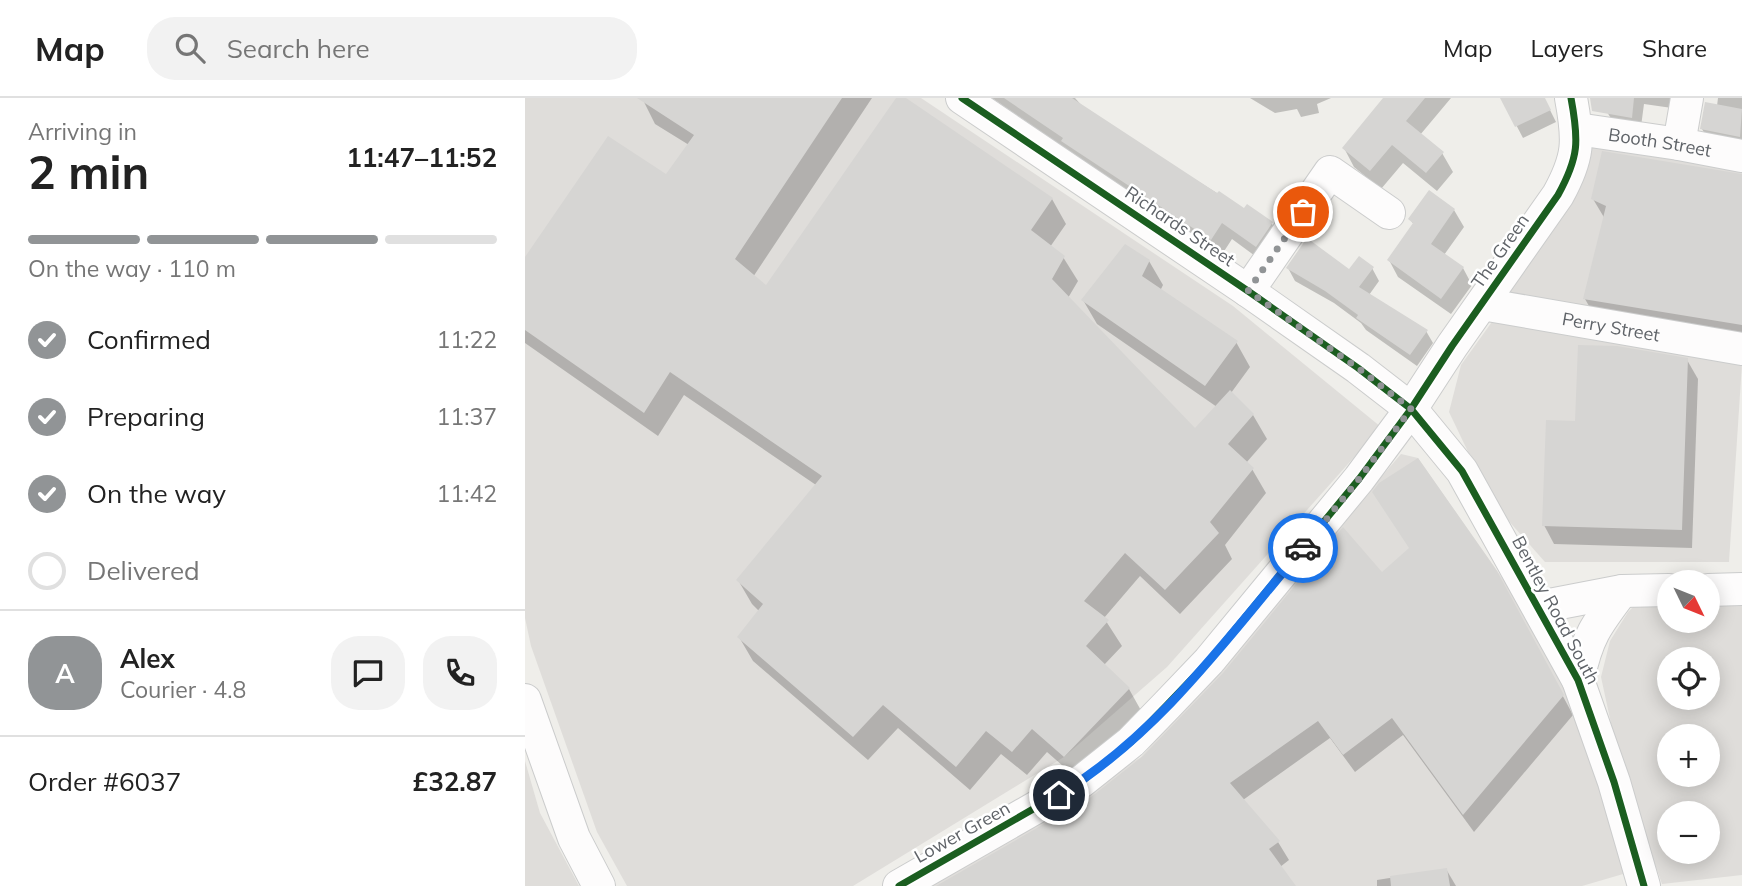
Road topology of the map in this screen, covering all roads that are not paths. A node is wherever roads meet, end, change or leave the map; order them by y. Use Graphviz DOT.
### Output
graph roads {
  1 [pos="962,98"];
  2 [pos="1571,98"];
  3 [pos="1687,98"];
  4 [pos="1577,129"];
  5 [pos="1679,144"];
  6 [pos="1742,156"];
  7 [pos="1389,213"];
  8 [pos="1248,291"];
  9 [pos="1482,304"];
  10 [pos="1742,349"];
  11 [pos="1411,409"];
  12 [pos="1742,589"];
  13 [pos="1657,590"];
  14 [pos="1720,590"];
  15 [pos="1622,591"];
  16 [pos="1539,607"];
  17 [pos="1578,680"];
  18 [pos="525,700"];
  19 [pos="599,886"];
  20 [pos="899,886"];
  21 [pos="1644,886"];
  1 -- 8 [label="street, Richards Street"];
  2 -- 4 [label="street, The Green"];
  3 -- 5 [label="street"];
  4 -- 5 [label="street, Booth Street"];
  4 -- 9 [label="street, The Green"];
  5 -- 6 [label="street, Booth Street"];
  7 -- 8 [label="street"];
  8 -- 11 [label="street, Richards Street"];
  9 -- 10 [label="street, Perry Street"];
  9 -- 11 [label="street, The Green"];
  11 -- 16 [label="street, Bentley Road South"];
  11 -- 20 [label="street, Lower Green"];
  12 -- 14 [label="street"];
  13 -- 15 [label="street"];
  15 -- 16 [label="street"];
  15 -- 17 [label="street"];
  16 -- 17 [label="street, Bentley Road South"];
  17 -- 21 [label="street, Bentley Road South"];
  18 -- 19 [label="street"];
}
